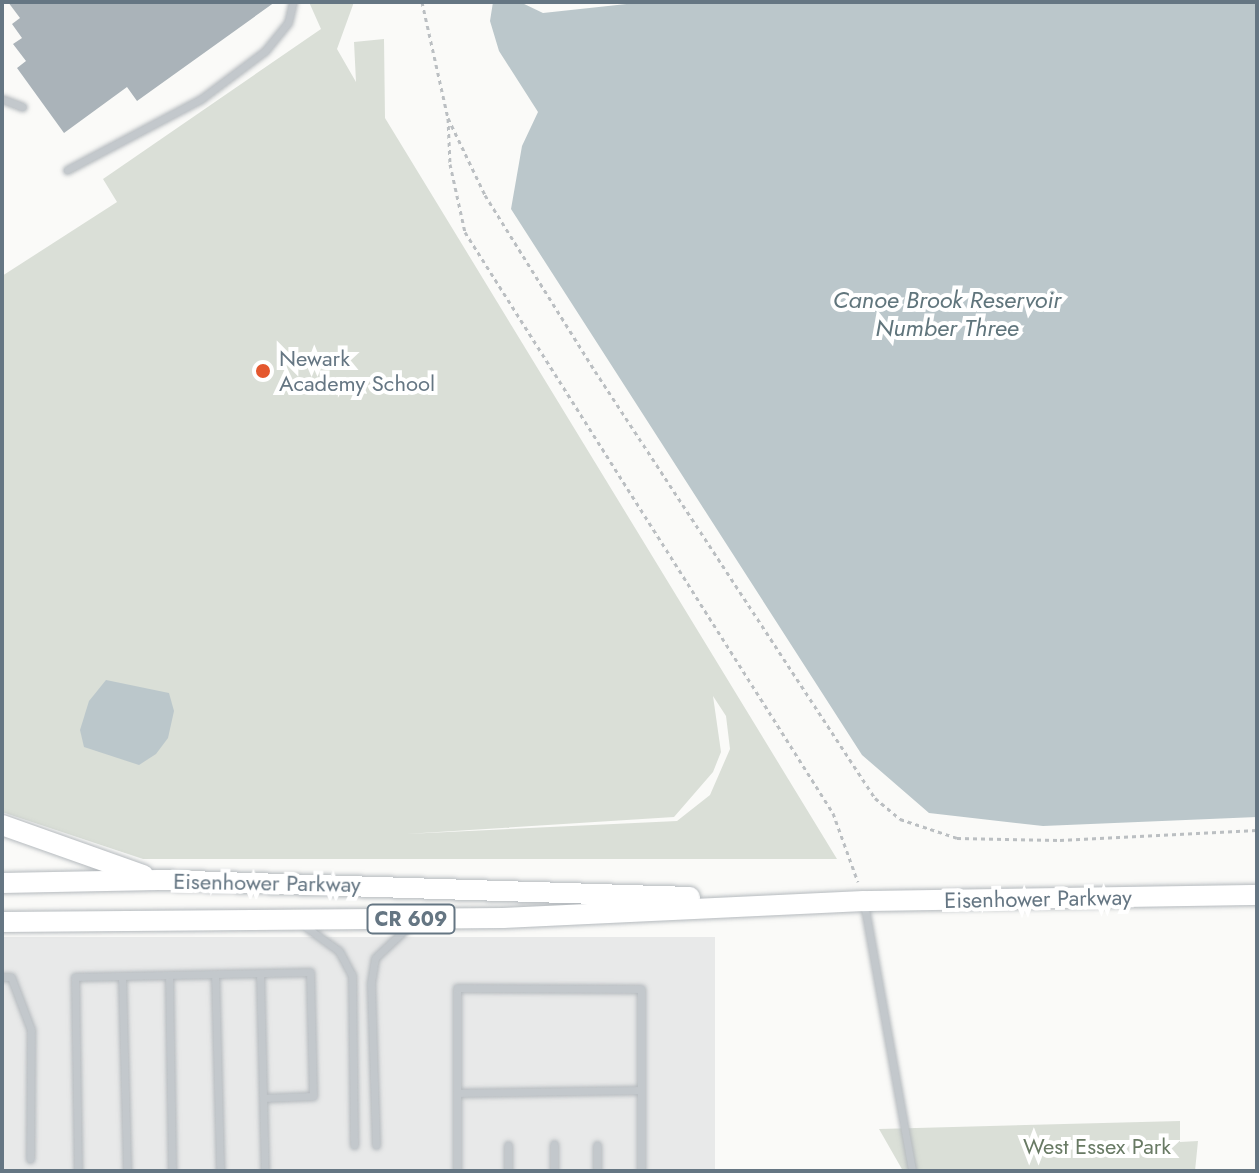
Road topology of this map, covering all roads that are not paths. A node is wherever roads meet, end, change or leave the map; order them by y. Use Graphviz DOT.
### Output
graph roads {
  1 [pos="293,2"];
  2 [pos="2,99"];
  3 [pos="23,107"];
  4 [pos="67,170"];
  5 [pos="2,825"];
  6 [pos="158,880"];
  7 [pos="2,883"];
  8 [pos="1257,895"];
  9 [pos="864,901"];
  10 [pos="819,903"];
  11 [pos="418,918"];
  12 [pos="295,919"];
  13 [pos="2,922"];
  14 [pos="260,973"];
  15 [pos="215,974"];
  16 [pos="169,975"];
  17 [pos="122,976"];
  18 [pos="2,977"];
  19 [pos="640,1090"];
  20 [pos="457,1093"];
  21 [pos="263,1098"];
  22 [pos="554,1144"];
  23 [pos="354,1145"];
  24 [pos="376,1145"];
  25 [pos="508,1145"];
  26 [pos="597,1145"];
  27 [pos="30,1159"];
  28 [pos="78,1171"];
  29 [pos="127,1171"];
  30 [pos="172,1171"];
  31 [pos="220,1171"];
  32 [pos="265,1171"];
  33 [pos="457,1171"];
  34 [pos="508,1171"];
  35 [pos="554,1171"];
  36 [pos="597,1171"];
  37 [pos="641,1171"];
  38 [pos="912,1171"];
  1 -- 4 [label="lane"];
  2 -- 3 [label="lane"];
  5 -- 6 [label="main road"];
  6 -- 7 [label="main road, Eisenhower Parkway / CR 609"];
  6 -- 10 [label="main road, Eisenhower Parkway / CR 609"];
  8 -- 9 [label="main road, Eisenhower Parkway / CR 609"];
  9 -- 10 [label="main road, Eisenhower Parkway / CR 609"];
  9 -- 38 [label="lane"];
  10 -- 11 [label="main road, Eisenhower Parkway / CR 609"];
  11 -- 12 [label="main road, Eisenhower Parkway / CR 609"];
  11 -- 24 [label="lane"];
  12 -- 13 [label="main road, Eisenhower Parkway / CR 609"];
  12 -- 23 [label="lane"];
  14 -- 15 [label="lane"];
  14 -- 21 [label="lane"];
  14 -- 21 [label="lane"];
  15 -- 16 [label="lane"];
  15 -- 31 [label="lane"];
  16 -- 17 [label="lane"];
  16 -- 30 [label="lane"];
  17 -- 28 [label="lane"];
  17 -- 29 [label="lane"];
  18 -- 27 [label="lane"];
  19 -- 20 [label="lane"];
  19 -- 20 [label="lane"];
  19 -- 37 [label="lane"];
  20 -- 33 [label="lane"];
  21 -- 32 [label="lane"];
  22 -- 35 [label="lane"];
  25 -- 34 [label="lane"];
  26 -- 36 [label="lane"];
}
